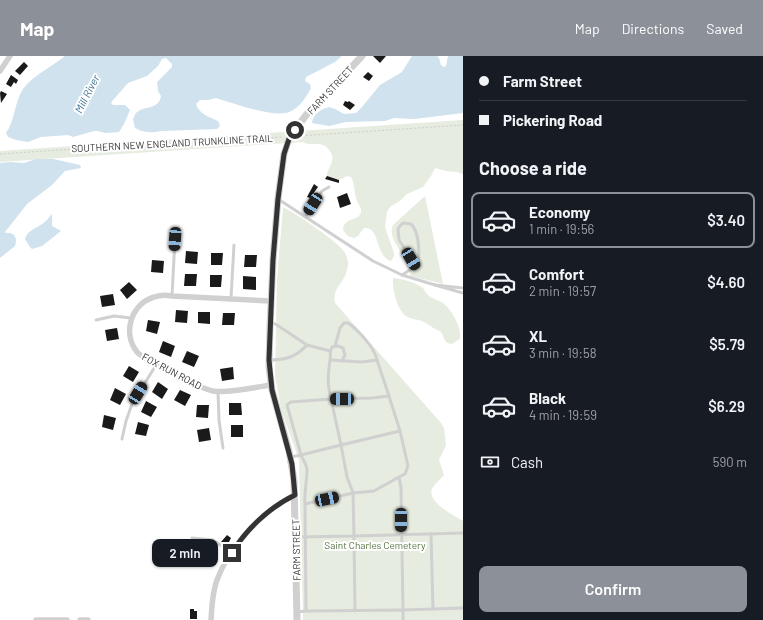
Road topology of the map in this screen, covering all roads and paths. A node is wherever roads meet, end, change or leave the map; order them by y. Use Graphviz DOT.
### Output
graph roads {
  1 [pos="10,56"];
  2 [pos="362,56"];
  3 [pos="0,72"];
  4 [pos="463,125"];
  5 [pos="290,136"];
  6 [pos="0,154"];
  7 [pos="330,187"];
  8 [pos="278,199"];
  9 [pos="305,217"];
  10 [pos="175,239"];
  11 [pos="234,244"];
  12 [pos="416,266"];
  13 [pos="402,275"];
  14 [pos="463,284"];
  15 [pos="434,285"];
  16 [pos="461,288"];
  17 [pos="463,293"];
  18 [pos="172,296"];
  19 [pos="232,298"];
  20 [pos="271,300"];
  21 [pos="131,318"];
  22 [pos="96,320"];
  23 [pos="270,322"];
  24 [pos="307,345"];
  25 [pos="335,346"];
  26 [pos="330,351"];
  27 [pos="269,360"];
  28 [pos="330,360"];
  29 [pos="377,360"];
  30 [pos="342,361"];
  31 [pos="156,365"];
  32 [pos="271,386"];
  33 [pos="218,392"];
  34 [pos="388,396"];
  35 [pos="331,399"];
  36 [pos="400,431"];
  37 [pos="122,439"];
  38 [pos="341,445"];
  39 [pos="223,448"];
  40 [pos="301,455"];
  41 [pos="290,458"];
  42 [pos="399,477"];
  43 [pos="353,493"];
  44 [pos="295,495"];
  45 [pos="306,504"];
  46 [pos="463,533"];
  47 [pos="402,534"];
  48 [pos="431,534"];
  49 [pos="296,536"];
  50 [pos="305,536"];
  51 [pos="354,536"];
  52 [pos="192,538"];
  53 [pos="232,553"];
  54 [pos="433,608"];
  55 [pos="463,608"];
  56 [pos="403,610"];
  57 [pos="306,611"];
  58 [pos="355,611"];
  59 [pos="297,612"];
  60 [pos="36,620"];
  61 [pos="67,620"];
  62 [pos="80,620"];
  63 [pos="88,620"];
  64 [pos="211,620"];
  65 [pos="297,620"];
  66 [pos="403,620"];
  1 -- 3 [label="street"];
  2 -- 5 [label="street, FARM STREET"];
  4 -- 5 [label="path, SOUTHERN NEW ENGLAND TRUNKLINE TRAIL"];
  5 -- 6 [label="path, SOUTHERN NEW ENGLAND TRUNKLINE TRAIL"];
  5 -- 8 [label="street, FARM STREET"];
  7 -- 9 [label="lane"];
  8 -- 9 [label="lane"];
  8 -- 20 [label="street, FARM STREET"];
  9 -- 13 [label="lane"];
  10 -- 18 [label="lane"];
  11 -- 19 [label="lane"];
  12 -- 12 [label="lane"];
  12 -- 13 [label="lane"];
  13 -- 15 [label="lane"];
  14 -- 16 [label="lane"];
  15 -- 16 [label="lane"];
  15 -- 17 [label="lane"];
  18 -- 19 [label="street"];
  18 -- 21 [label="street"];
  19 -- 20 [label="street"];
  20 -- 23 [label="street, FARM STREET"];
  21 -- 22 [label="lane"];
  21 -- 31 [label="street, FOX RUN ROAD"];
  23 -- 24 [label="lane"];
  23 -- 27 [label="street, FARM STREET"];
  24 -- 26 [label="lane"];
  24 -- 27 [label="lane"];
  25 -- 26 [label="lane"];
  25 -- 29 [label="lane"];
  25 -- 30 [label="lane"];
  26 -- 28 [label="lane"];
  27 -- 32 [label="street, FARM STREET"];
  28 -- 30 [label="lane"];
  28 -- 35 [label="lane"];
  29 -- 30 [label="lane"];
  29 -- 34 [label="lane"];
  31 -- 33 [label="street, FOX RUN ROAD"];
  31 -- 37 [label="lane"];
  32 -- 33 [label="street, FOX RUN ROAD"];
  32 -- 41 [label="street, FARM STREET"];
  33 -- 39 [label="lane"];
  34 -- 35 [label="lane"];
  34 -- 36 [label="lane"];
  35 -- 38 [label="lane"];
  35 -- 40 [label="lane"];
  36 -- 38 [label="lane"];
  36 -- 42 [label="lane"];
  38 -- 40 [label="lane"];
  38 -- 43 [label="lane"];
  40 -- 41 [label="lane"];
  40 -- 45 [label="lane"];
  41 -- 44 [label="street, FARM STREET"];
  42 -- 43 [label="lane"];
  42 -- 47 [label="lane"];
  43 -- 45 [label="lane"];
  43 -- 51 [label="lane"];
  44 -- 49 [label="street, FARM STREET"];
  44 -- 53 [label="street"];
  45 -- 50 [label="lane"];
  46 -- 48 [label="lane"];
  47 -- 48 [label="lane"];
  47 -- 51 [label="lane"];
  47 -- 56 [label="lane"];
  48 -- 54 [label="lane"];
  49 -- 50 [label="lane"];
  49 -- 59 [label="street, FARM STREET"];
  50 -- 51 [label="lane"];
  50 -- 57 [label="lane"];
  51 -- 58 [label="lane"];
  52 -- 53 [label="lane"];
  53 -- 64 [label="street"];
  54 -- 55 [label="lane"];
  54 -- 56 [label="lane"];
  56 -- 58 [label="lane"];
  56 -- 66 [label="lane"];
  57 -- 58 [label="lane"];
  57 -- 59 [label="lane"];
  59 -- 65 [label="street, FARM STREET"];
  60 -- 61 [label="street"];
  62 -- 63 [label="street"];
}
